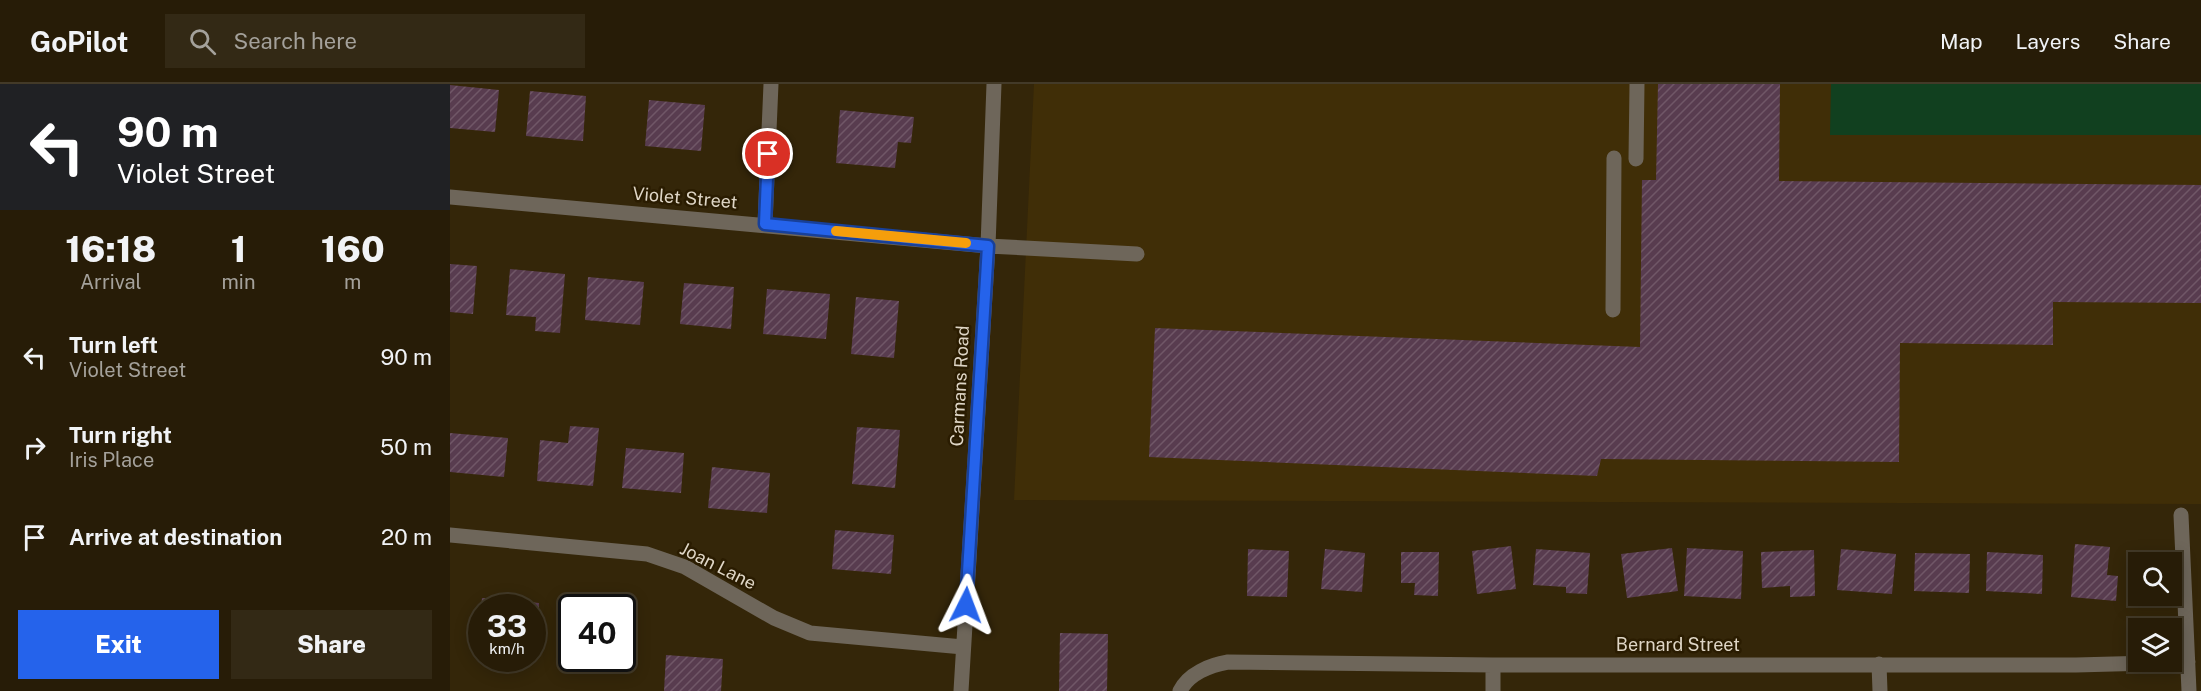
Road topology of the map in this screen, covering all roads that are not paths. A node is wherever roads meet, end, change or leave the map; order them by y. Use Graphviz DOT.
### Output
graph roads {
  1 [pos="771,84"];
  2 [pos="994,84"];
  3 [pos="1637,84"];
  4 [pos="1614,158"];
  5 [pos="1636,159"];
  6 [pos="450,197"];
  7 [pos="765,224"];
  8 [pos="988,246"];
  9 [pos="1137,254"];
  10 [pos="1613,310"];
  11 [pos="2181,515"];
  12 [pos="450,535"];
  13 [pos="963,647"];
  14 [pos="2188,662"];
  15 [pos="1879,664"];
  16 [pos="1493,665"];
  17 [pos="961,691"];
  18 [pos="1180,691"];
  19 [pos="1493,691"];
  20 [pos="1880,691"];
  21 [pos="2190,691"];
  1 -- 7 [label="street"];
  2 -- 8 [label="street, Carmans Road"];
  3 -- 5 [label="street"];
  4 -- 10 [label="street"];
  6 -- 7 [label="street, Violet Street"];
  7 -- 8 [label="street, Violet Street"];
  8 -- 9 [label="street, Violet Street"];
  8 -- 13 [label="street, Carmans Road"];
  11 -- 14 [label="street"];
  12 -- 13 [label="street, Joan Lane"];
  13 -- 17 [label="street, Carmans Road"];
  14 -- 15 [label="street, Bernard Street"];
  14 -- 21 [label="street"];
  15 -- 16 [label="street, Bernard Street"];
  15 -- 20 [label="street"];
  16 -- 18 [label="street, Bernard Street"];
  16 -- 19 [label="street"];
}
